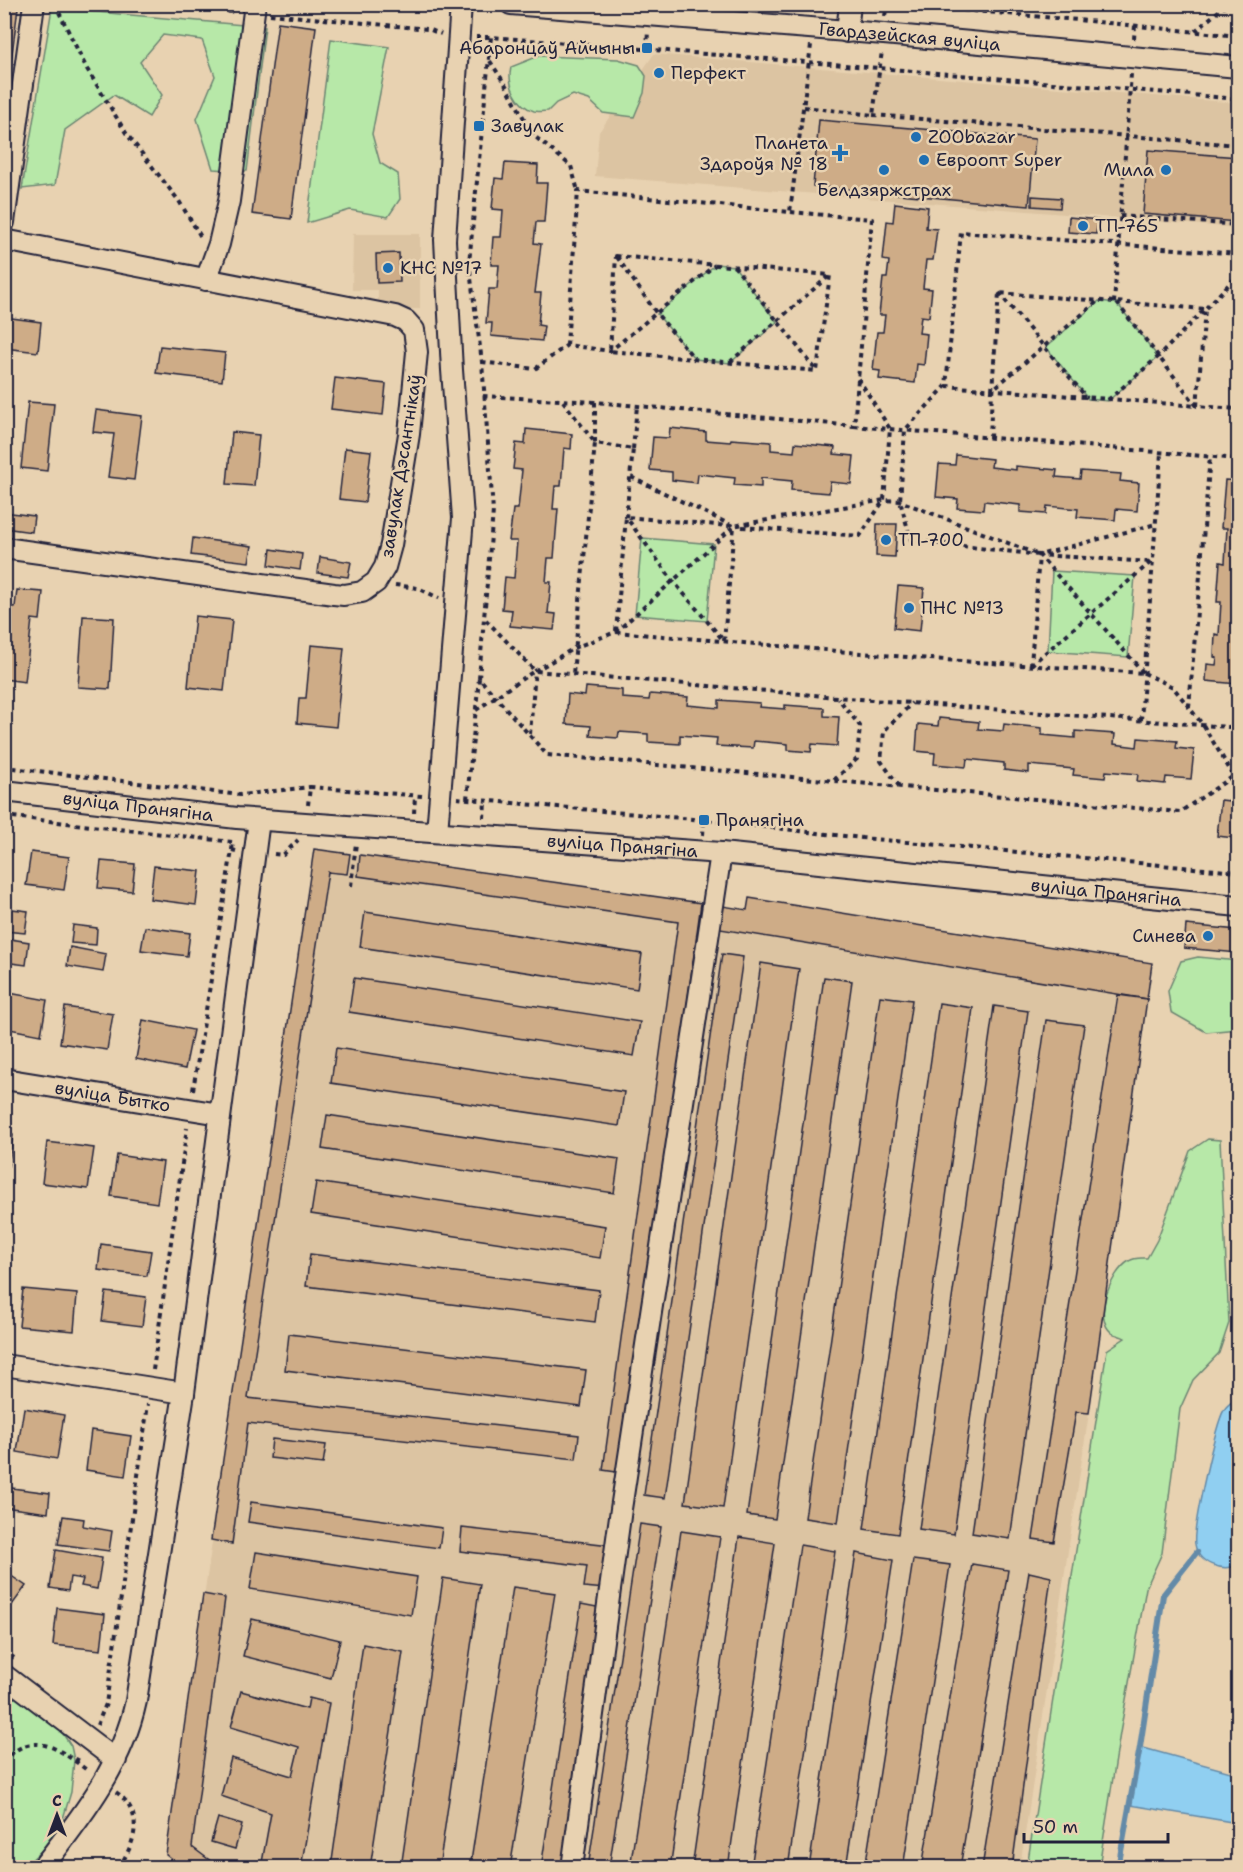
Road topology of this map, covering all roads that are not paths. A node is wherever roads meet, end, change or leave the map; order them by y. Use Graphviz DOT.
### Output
graph roads {
  1 [pos="34,4"];
  2 [pos="461,4"];
  3 [pos="511,4"];
  4 [pos="850,4"];
  5 [pos="254,9"];
  6 [pos="847,32"];
  7 [pos="1239,67"];
  8 [pos="4,222"];
  9 [pos="4,240"];
  10 [pos="206,280"];
  11 [pos="4,548"];
  12 [pos="4,791"];
  13 [pos="259,820"];
  14 [pos="436,832"];
  15 [pos="721,853"];
  16 [pos="1239,906"];
  17 [pos="4,1079"];
  18 [pos="220,1114"];
  19 [pos="4,1365"];
  20 [pos="184,1393"];
  21 [pos="4,1675"];
  22 [pos="116,1760"];
  23 [pos="42,1868"];
  24 [pos="572,1868"];
  1 -- 8 [label="street"];
  2 -- 14 [label="street"];
  3 -- 6 [label="street, Гвардзейская вуліца"];
  4 -- 6 [label="street"];
  5 -- 10 [label="street"];
  6 -- 7 [label="street, Гвардзейская вуліца"];
  9 -- 10 [label="street"];
  10 -- 11 [label="street, завулак Дэсантнікаў"];
  12 -- 13 [label="street, вуліца Пранягіна"];
  13 -- 14 [label="street, вуліца Пранягіна"];
  13 -- 18 [label="street"];
  14 -- 15 [label="street, вуліца Пранягіна"];
  15 -- 16 [label="street, вуліца Пранягіна"];
  15 -- 24 [label="street"];
  17 -- 18 [label="street, вуліца Бытко"];
  18 -- 20 [label="street"];
  19 -- 20 [label="street"];
  20 -- 22 [label="street"];
  21 -- 22 [label="street"];
  22 -- 23 [label="street"];
}
